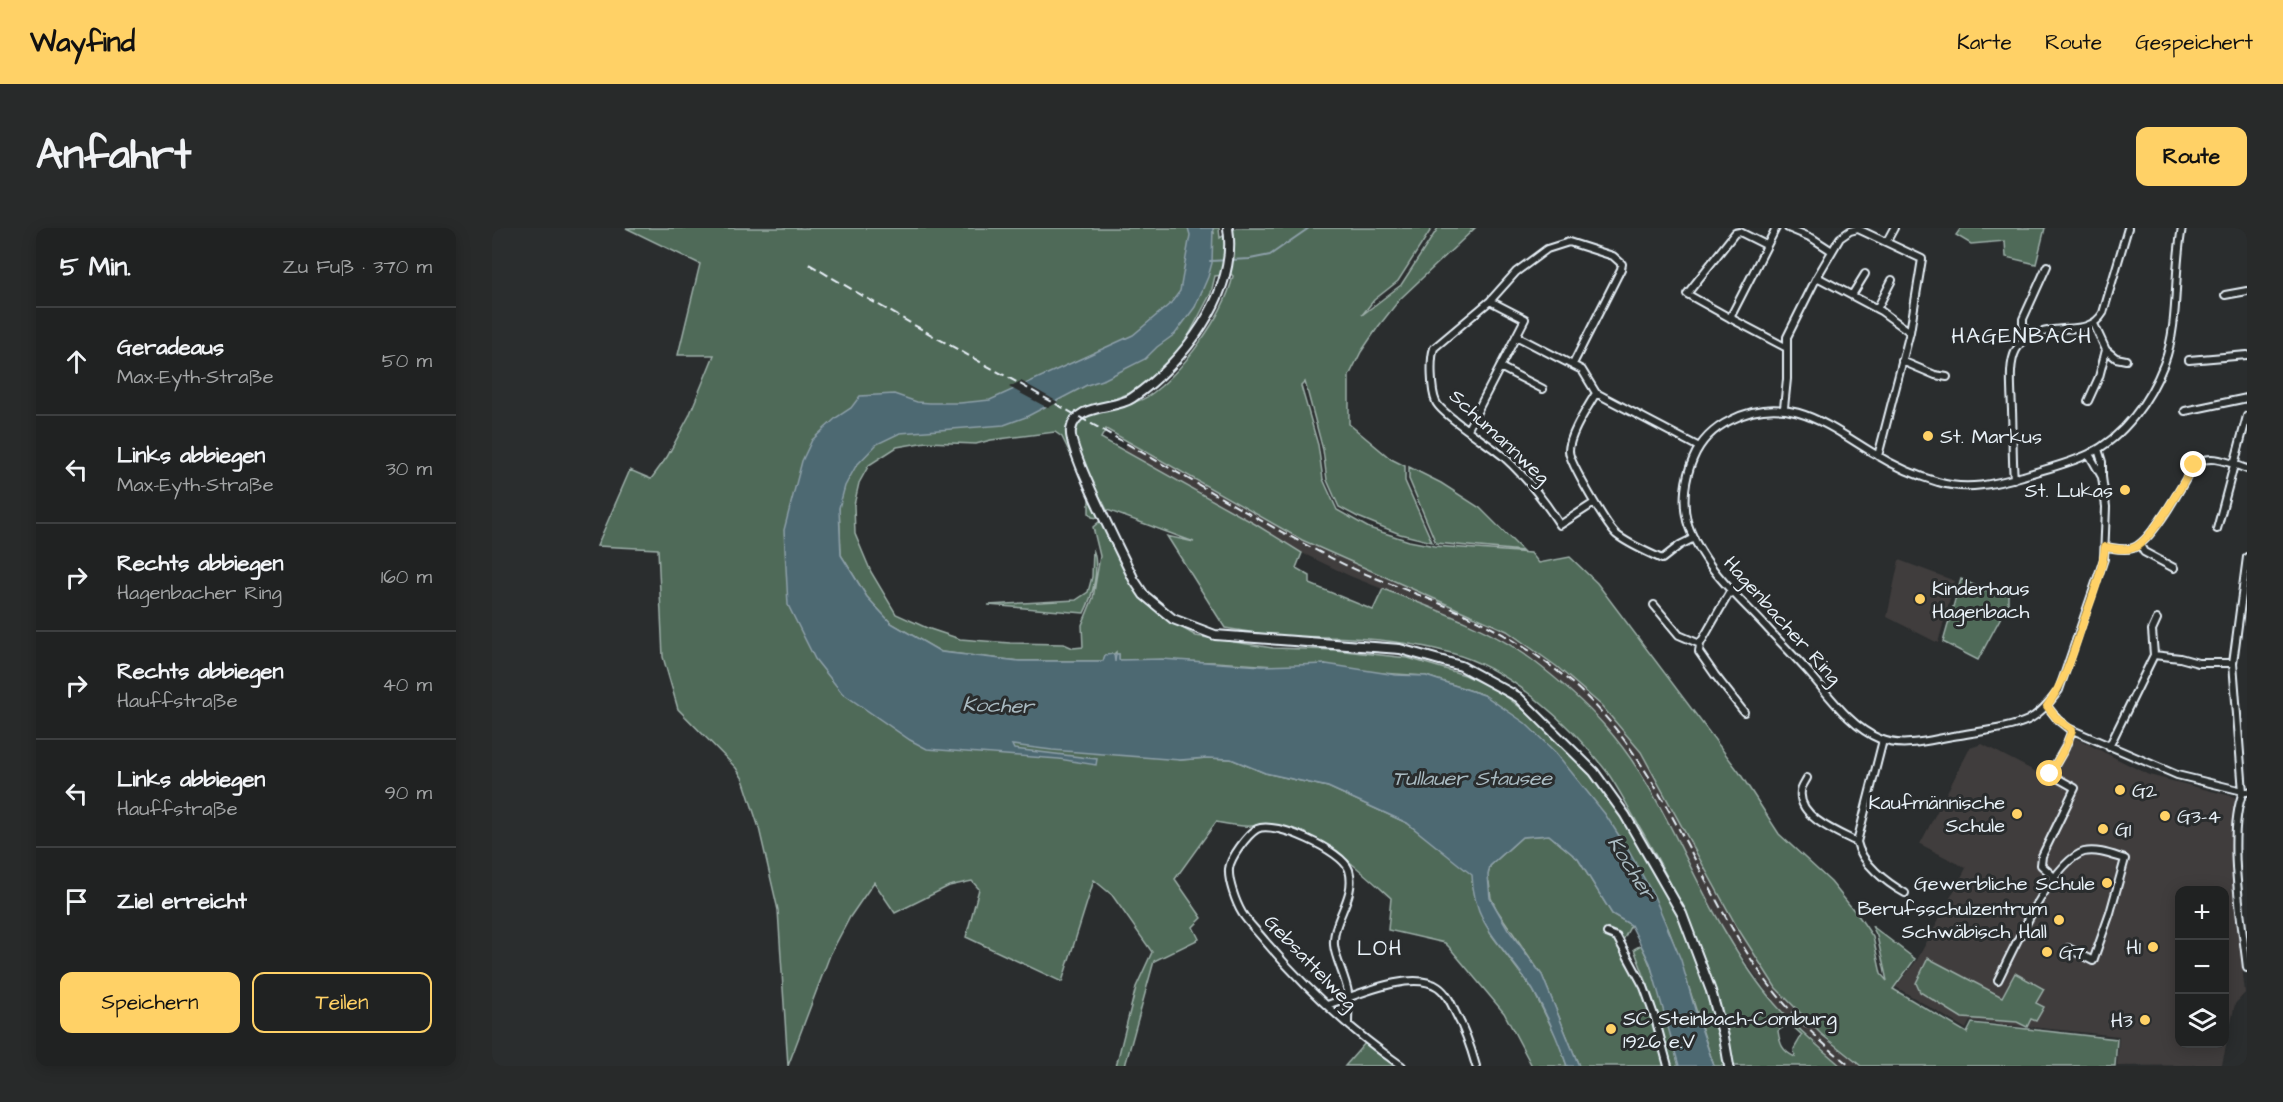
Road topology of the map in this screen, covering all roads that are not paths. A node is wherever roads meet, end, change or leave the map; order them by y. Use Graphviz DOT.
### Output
graph roads {
  1 [pos="1228,228"];
  2 [pos="1776,228"];
  3 [pos="1788,228"];
  4 [pos="1894,228"];
  5 [pos="2128,228"];
  6 [pos="2182,228"];
  7 [pos="1887,241"];
  8 [pos="1766,245"];
  9 [pos="1832,251"];
  10 [pos="2047,266"];
  11 [pos="1864,274"];
  12 [pos="1817,277"];
  13 [pos="1892,280"];
  14 [pos="2247,291"];
  15 [pos="2225,295"];
  16 [pos="1852,296"];
  17 [pos="1490,301"];
  18 [pos="1876,309"];
  19 [pos="1730,318"];
  20 [pos="2096,323"];
  21 [pos="1910,332"];
  22 [pos="1516,336"];
  23 [pos="2027,338"];
  24 [pos="1787,348"];
  25 [pos="2106,350"];
  26 [pos="2247,355"];
  27 [pos="2126,360"];
  28 [pos="2189,360"];
  29 [pos="1902,361"];
  30 [pos="1573,364"];
  31 [pos="1500,367"];
  32 [pos="1947,377"];
  33 [pos="1542,389"];
  34 [pos="1596,393"];
  35 [pos="2247,398"];
  36 [pos="2088,400"];
  37 [pos="1784,408"];
  38 [pos="2185,411"];
  39 [pos="2247,416"];
  40 [pos="1468,429"];
  41 [pos="1699,447"];
  42 [pos="2098,449"];
  43 [pos="2089,454"];
  44 [pos="1878,456"];
  45 [pos="2234,464"];
  46 [pos="2247,469"];
  47 [pos="2102,477"];
  48 [pos="2014,478"];
  49 [pos="1596,487"];
  50 [pos="1589,492"];
  51 [pos="1594,503"];
  52 [pos="2217,530"];
  53 [pos="1694,538"];
  54 [pos="2140,545"];
  55 [pos="2105,547"];
  56 [pos="2247,557"];
  57 [pos="2174,568"];
  58 [pos="1731,590"];
  59 [pos="1654,605"];
  60 [pos="2157,619"];
  61 [pos="1700,644"];
  62 [pos="2154,655"];
  63 [pos="2233,663"];
  64 [pos="2047,706"];
  65 [pos="1744,712"];
  66 [pos="2072,730"];
  67 [pos="1883,740"];
  68 [pos="2109,747"];
  69 [pos="1807,778"];
  70 [pos="2245,792"];
  71 [pos="1857,842"];
  72 [pos="2055,878"];
  73 [pos="1905,893"];
  74 [pos="1607,933"];
  75 [pos="2068,948"];
  76 [pos="2247,968"];
  77 [pos="1998,980"];
  78 [pos="1348,998"];
  79 [pos="1327,1005"];
  80 [pos="1348,1024"];
  81 [pos="1402,1066"];
  82 [pos="1476,1066"];
  83 [pos="1668,1066"];
  84 [pos="1729,1066"];
  1 -- 84 [label="street"];
  2 -- 8 [label="street"];
  3 -- 9 [label="street"];
  4 -- 7 [label="street"];
  5 -- 20 [label="street"];
  6 -- 42 [label="street"];
  7 -- 9 [label="street"];
  7 -- 21 [label="street"];
  8 -- 19 [label="street"];
  8 -- 19 [label="street"];
  9 -- 12 [label="street"];
  10 -- 23 [label="street"];
  11 -- 16 [label="street"];
  12 -- 16 [label="street"];
  12 -- 24 [label="street"];
  13 -- 18 [label="street"];
  14 -- 15 [label="street"];
  16 -- 18 [label="street"];
  17 -- 22 [label="street"];
  17 -- 30 [label="street, Schumannweg"];
  17 -- 40 [label="street, Schumannweg"];
  18 -- 21 [label="street"];
  19 -- 24 [label="street"];
  20 -- 23 [label="street"];
  20 -- 25 [label="street"];
  21 -- 29 [label="street"];
  22 -- 30 [label="street"];
  22 -- 31 [label="street"];
  23 -- 48 [label="street"];
  24 -- 37 [label="street"];
  25 -- 27 [label="street"];
  25 -- 36 [label="street"];
  26 -- 28 [label="street"];
  29 -- 32 [label="street"];
  29 -- 44 [label="street"];
  30 -- 34 [label="street"];
  31 -- 33 [label="street"];
  31 -- 40 [label="street"];
  34 -- 41 [label="street"];
  34 -- 50 [label="street"];
  35 -- 38 [label="street"];
  37 -- 41 [label="street, Hagenbacher Ring"];
  37 -- 44 [label="street, Hagenbacher Ring"];
  39 -- 45 [label="street"];
  40 -- 51 [label="street, Schumannweg"];
  41 -- 53 [label="street, Hagenbacher Ring"];
  42 -- 43 [label="street, Hagenbacher Ring"];
  42 -- 47 [label="street, Hagenbacher Ring"];
  43 -- 47 [label="street, Hagenbacher Ring"];
  43 -- 48 [label="street, Hagenbacher Ring"];
  44 -- 48 [label="street, Hagenbacher Ring"];
  45 -- 46 [label="street"];
  45 -- 52 [label="street"];
  45 -- 54 [label="street"];
  47 -- 55 [label="street, Hagenbacher Ring"];
  49 -- 50 [label="street"];
  50 -- 51 [label="street"];
  51 -- 53 [label="street"];
  53 -- 58 [label="street, Hagenbacher Ring"];
  54 -- 55 [label="street"];
  54 -- 57 [label="street"];
  55 -- 64 [label="street, Hagenbacher Ring"];
  56 -- 63 [label="street"];
  58 -- 61 [label="street"];
  58 -- 67 [label="street, Hagenbacher Ring"];
  59 -- 61 [label="street"];
  60 -- 62 [label="street"];
  61 -- 65 [label="street"];
  62 -- 63 [label="street"];
  62 -- 68 [label="street"];
  63 -- 70 [label="street"];
  64 -- 66 [label="street"];
  64 -- 67 [label="street, Hagenbacher Ring"];
  66 -- 68 [label="street"];
  66 -- 72 [label="street"];
  67 -- 71 [label="street"];
  68 -- 70 [label="street"];
  69 -- 71 [label="street"];
  70 -- 76 [label="street"];
  71 -- 73 [label="street"];
  72 -- 75 [label="street"];
  72 -- 77 [label="street"];
  74 -- 83 [label="street"];
  78 -- 79 [label="street"];
  78 -- 79 [label="street, Gebsattelweg"];
  78 -- 80 [label="street"];
  78 -- 82 [label="street"];
  79 -- 80 [label="street, Gebsattelweg"];
  80 -- 81 [label="street, Gebsattelweg"];
}
